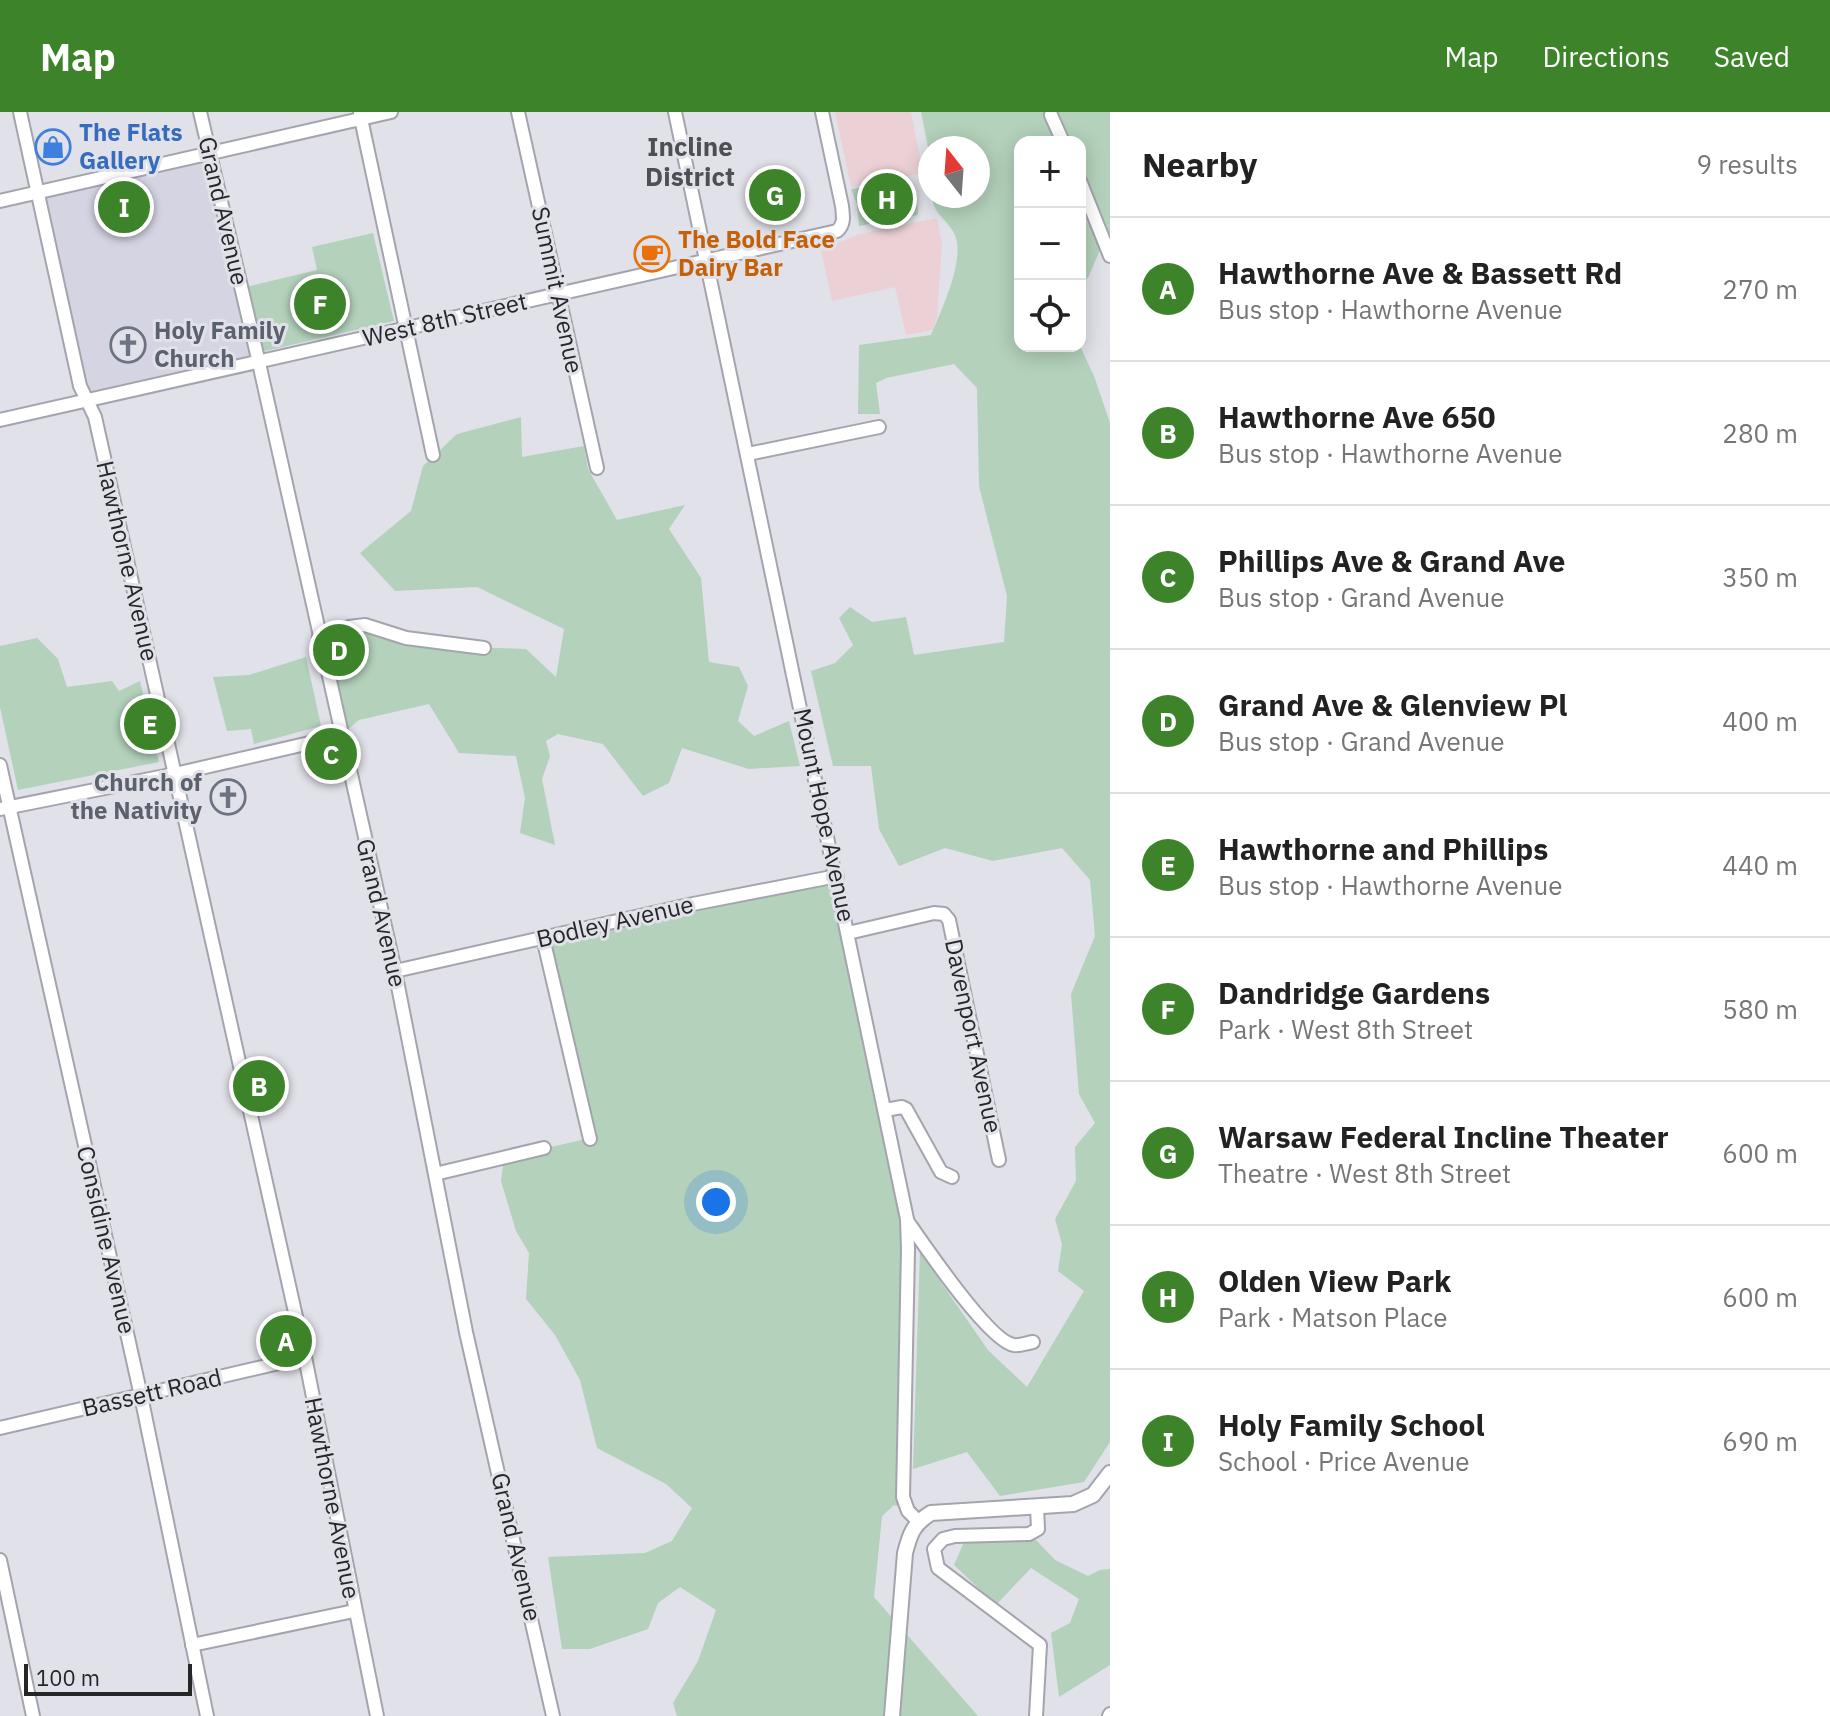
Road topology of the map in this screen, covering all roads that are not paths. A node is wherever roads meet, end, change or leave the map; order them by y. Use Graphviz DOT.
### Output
graph roads {
  1 [pos="20,112"];
  2 [pos="200,112"];
  3 [pos="391,112"];
  4 [pos="518,112"];
  5 [pos="675,112"];
  6 [pos="822,112"];
  7 [pos="360,115"];
  8 [pos="1051,115"];
  9 [pos="1060,136"];
  10 [pos="209,154"];
  11 [pos="39,193"];
  12 [pos="1086,196"];
  13 [pos="0,201"];
  14 [pos="1110,256"];
  15 [pos="706,262"];
  16 [pos="557,294"];
  17 [pos="408,328"];
  18 [pos="259,363"];
  19 [pos="86,400"];
  20 [pos="0,420"];
  21 [pos="879,427"];
  22 [pos="748,454"];
  23 [pos="433,455"];
  24 [pos="597,468"];
  25 [pos="319,637"];
  26 [pos="484,648"];
  27 [pos="340,736"];
  28 [pos="0,765"];
  29 [pos="175,774"];
  30 [pos="5,808"];
  31 [pos="837,876"];
  32 [pos="848,933"];
  33 [pos="543,938"];
  34 [pos="395,971"];
  35 [pos="885,1110"];
  36 [pos="590,1139"];
  37 [pos="544,1148"];
  38 [pos="999,1160"];
  39 [pos="435,1174"];
  40 [pos="952,1177"];
  41 [pos="907,1219"];
  42 [pos="1033,1342"];
  43 [pos="305,1357"];
  44 [pos="141,1396"];
  45 [pos="0,1428"];
  46 [pos="1110,1473"];
  47 [pos="1037,1507"];
  48 [pos="918,1521"];
  49 [pos="0,1560"];
  50 [pos="354,1611"];
  51 [pos="192,1645"];
  52 [pos="33,1716"];
  53 [pos="207,1716"];
  54 [pos="377,1716"];
  55 [pos="553,1716"];
  56 [pos="892,1716"];
  57 [pos="1036,1716"];
  1 -- 11 [label="street, Hawthorne Avenue"];
  2 -- 10 [label="street, Grand Avenue"];
  3 -- 7 [label="street"];
  4 -- 16 [label="street, Summit Avenue"];
  5 -- 15 [label="street, Mount Hope Avenue"];
  6 -- 15 [label="street, West 8th Street"];
  7 -- 10 [label="street"];
  7 -- 17 [label="street"];
  8 -- 9 [label="street"];
  10 -- 11 [label="street"];
  10 -- 18 [label="street, Grand Avenue"];
  11 -- 13 [label="street"];
  11 -- 19 [label="street, Hawthorne Avenue"];
  12 -- 14 [label="street"];
  15 -- 16 [label="street, West 8th Street"];
  15 -- 22 [label="street, Mount Hope Avenue"];
  16 -- 17 [label="street, West 8th Street"];
  16 -- 24 [label="street, Summit Avenue"];
  17 -- 18 [label="street, West 8th Street"];
  17 -- 23 [label="street"];
  18 -- 19 [label="street, West 8th Street"];
  18 -- 25 [label="street, Grand Avenue"];
  19 -- 20 [label="street, West 8th Street"];
  19 -- 29 [label="street, Hawthorne Avenue"];
  21 -- 22 [label="street"];
  22 -- 31 [label="street, Mount Hope Avenue"];
  25 -- 26 [label="street"];
  25 -- 27 [label="street, Grand Avenue"];
  27 -- 29 [label="street"];
  27 -- 34 [label="street, Grand Avenue"];
  28 -- 30 [label="street, Considine Avenue"];
  29 -- 30 [label="street"];
  29 -- 43 [label="street, Hawthorne Avenue"];
  30 -- 44 [label="street, Considine Avenue"];
  31 -- 32 [label="street, Mount Hope Avenue"];
  31 -- 33 [label="street, Bodley Avenue"];
  32 -- 35 [label="street, Mount Hope Avenue"];
  32 -- 38 [label="street, Davenport Avenue"];
  33 -- 34 [label="street, Bodley Avenue"];
  33 -- 36 [label="street"];
  34 -- 39 [label="street, Grand Avenue"];
  35 -- 40 [label="street"];
  35 -- 41 [label="street, Mount Hope Avenue"];
  37 -- 39 [label="street"];
  39 -- 55 [label="street, Grand Avenue"];
  41 -- 42 [label="street"];
  41 -- 48 [label="street, Mount Hope Avenue"];
  43 -- 44 [label="street, Bassett Road"];
  43 -- 50 [label="street, Hawthorne Avenue"];
  44 -- 45 [label="street, Bassett Road"];
  44 -- 51 [label="street, Considine Avenue"];
  46 -- 47 [label="street"];
  47 -- 48 [label="street"];
  47 -- 57 [label="street"];
  48 -- 56 [label="street"];
  49 -- 52 [label="street"];
  50 -- 51 [label="street"];
  50 -- 54 [label="street, Hawthorne Avenue"];
  51 -- 53 [label="street, Considine Avenue"];
}
